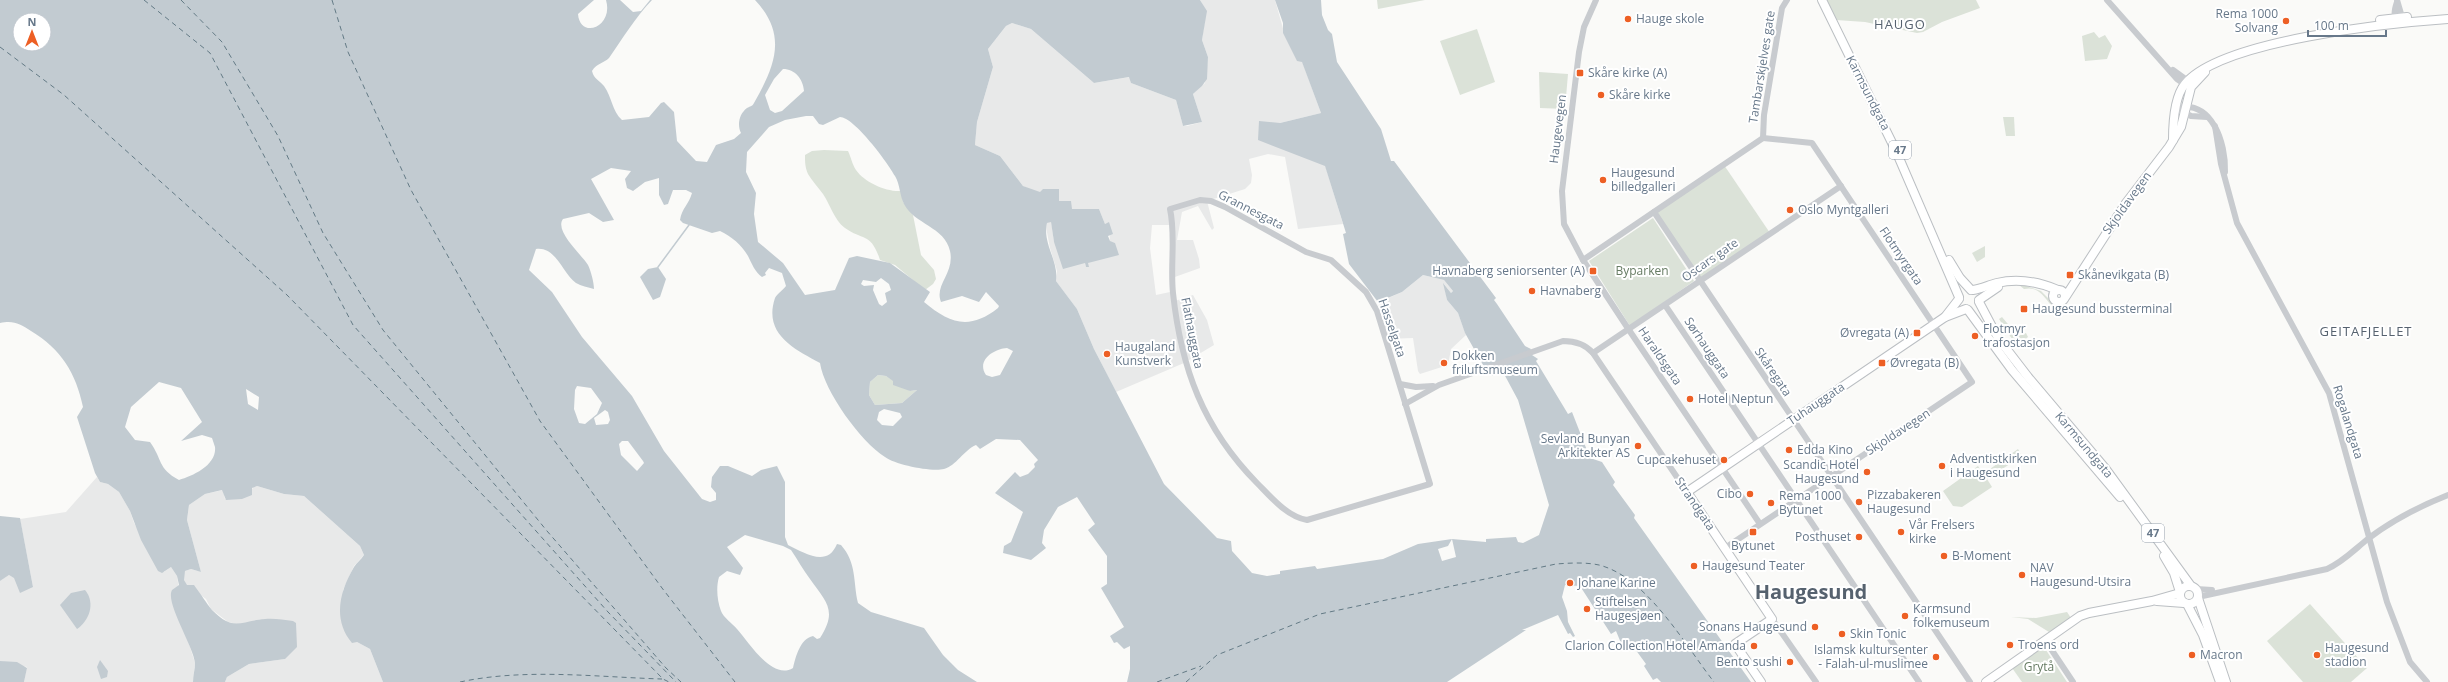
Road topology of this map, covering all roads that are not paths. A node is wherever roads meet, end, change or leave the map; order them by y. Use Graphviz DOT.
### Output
graph roads {
  1 [pos="1596,0"];
  2 [pos="1787,0"];
  3 [pos="1822,0"];
  4 [pos="1827,0"];
  5 [pos="2107,0"];
  6 [pos="2397,1"];
  7 [pos="2448,16"];
  8 [pos="2399,19"];
  9 [pos="2448,19"];
  10 [pos="2188,85"];
  11 [pos="2176,108"];
  12 [pos="2185,110"];
  13 [pos="1763,138"];
  14 [pos="2173,140"];
  15 [pos="1841,186"];
  16 [pos="1170,208"];
  17 [pos="1654,212"];
  18 [pos="1296,247"];
  19 [pos="1583,260"];
  20 [pos="1699,281"];
  21 [pos="2005,282"];
  22 [pos="2031,282"];
  23 [pos="1972,290"];
  24 [pos="2062,292"];
  25 [pos="2053,297"];
  26 [pos="1959,298"];
  27 [pos="1979,301"];
  28 [pos="1665,305"];
  29 [pos="1967,309"];
  30 [pos="1944,317"];
  31 [pos="1934,325"];
  32 [pos="1629,330"];
  33 [pos="1593,353"];
  34 [pos="1972,382"];
  35 [pos="1400,384"];
  36 [pos="1438,385"];
  37 [pos="1405,404"];
  38 [pos="1792,420"];
  39 [pos="1758,444"];
  40 [pos="1722,468"];
  41 [pos="1831,477"];
  42 [pos="1430,484"];
  43 [pos="1687,492"];
  44 [pos="2448,495"];
  45 [pos="1796,500"];
  46 [pos="1760,524"];
  47 [pos="2368,539"];
  48 [pos="1725,548"];
  49 [pos="2180,592"];
  50 [pos="2196,593"];
  51 [pos="2152,601"];
  52 [pos="2186,603"];
  53 [pos="1772,619"];
  54 [pos="2045,640"];
  55 [pos="1761,682"];
  56 [pos="1816,682"];
  57 [pos="1919,682"];
  58 [pos="1970,682"];
  59 [pos="1986,682"];
  60 [pos="2073,682"];
  61 [pos="2220,682"];
  62 [pos="2226,682"];
  63 [pos="2427,682"];
  1 -- 19 [label="street, Haugevegen"];
  2 -- 13 [label="street, Tambarskjelves gate"];
  3 -- 26 [label="main road, Karmsundgata / 47"];
  4 -- 23 [label="main road, Karmsundgata / 47"];
  5 -- 10 [label="street"];
  6 -- 8 [label="street"];
  7 -- 8 [label="main road"];
  8 -- 9 [label="main road"];
  8 -- 10 [label="main road"];
  10 -- 11 [label="main road"];
  10 -- 12 [label="main road, Skjoldavegen"];
  11 -- 12 [label="street, Rogalandgata"];
  11 -- 14 [label="main road"];
  12 -- 14 [label="main road, Skjoldavegen"];
  12 -- 47 [label="street, Rogalandgata"];
  13 -- 15 [label="street, Flotmyrgata"];
  13 -- 17 [label="street"];
  14 -- 24 [label="main road, Skjoldavegen"];
  15 -- 20 [label="street, Oscars gate"];
  15 -- 31 [label="street, Flotmyrgata"];
  16 -- 18 [label="street, Grannesgata"];
  16 -- 42 [label="street, Flathauggata"];
  17 -- 19 [label="street"];
  17 -- 20 [label="street, Skåregata"];
  18 -- 35 [label="street, Hasselgata"];
  19 -- 32 [label="street, Haraldsgata"];
  20 -- 28 [label="street, Oscars gate"];
  20 -- 38 [label="street, Skåregata"];
  21 -- 22 [label="main road"];
  21 -- 23 [label="main road"];
  21 -- 27 [label="main road"];
  22 -- 24 [label="main road"];
  22 -- 25 [label="main road"];
  23 -- 26 [label="main road"];
  23 -- 27 [label="main road, 47"];
  24 -- 25 [label="main road, Skjoldavegen"];
  24 -- 25 [label="main road"];
  26 -- 29 [label="main road, 47"];
  26 -- 30 [label="main road, Tuhauggata"];
  27 -- 29 [label="main road"];
  27 -- 50 [label="main road, Karmsundgata / 47"];
  28 -- 32 [label="street, Oscars gate"];
  28 -- 39 [label="street, Sørhauggata"];
  29 -- 30 [label="main road, Tuhauggata"];
  29 -- 49 [label="main road, Karmsundgata / 47"];
  30 -- 31 [label="main road, Tuhauggata"];
  31 -- 34 [label="street, Flotmyrgata"];
  31 -- 38 [label="main road, Tuhauggata"];
  32 -- 33 [label="street, Oscars gate"];
  32 -- 40 [label="street, Haraldsgata"];
  33 -- 36 [label="street, Strandgata"];
  33 -- 43 [label="street, Strandgata"];
  34 -- 41 [label="street, Skjoldavegen"];
  35 -- 36 [label="street"];
  35 -- 37 [label="street, Hasselgata"];
  36 -- 37 [label="street"];
  37 -- 42 [label="street, Hasselgata"];
  38 -- 39 [label="main road, Tuhauggata"];
  38 -- 41 [label="street, Skåregata"];
  39 -- 40 [label="main road, Tuhauggata"];
  39 -- 45 [label="street, Sørhauggata"];
  40 -- 43 [label="main road, Tuhauggata"];
  40 -- 46 [label="street, Haraldsgata"];
  41 -- 45 [label="street, Skjoldavegen"];
  41 -- 58 [label="street, Skåregata"];
  43 -- 48 [label="main road, Strandgata"];
  44 -- 47 [label="street"];
  45 -- 46 [label="street, Skjoldavegen"];
  45 -- 57 [label="street, Sørhauggata"];
  46 -- 48 [label="street, Skjoldavegen"];
  47 -- 50 [label="street"];
  47 -- 63 [label="street, Rogalandgata"];
  48 -- 53 [label="main road, Strandgata"];
  49 -- 50 [label="main road"];
  49 -- 51 [label="main road"];
  49 -- 52 [label="main road, 47"];
  50 -- 52 [label="main road"];
  50 -- 62 [label="main road, Karmsundgata / 47"];
  51 -- 52 [label="main road"];
  51 -- 54 [label="main road"];
  52 -- 61 [label="main road, 47"];
  53 -- 55 [label="main road"];
  53 -- 56 [label="street, Strandgata"];
  54 -- 59 [label="main road"];
  54 -- 60 [label="street"];
}
